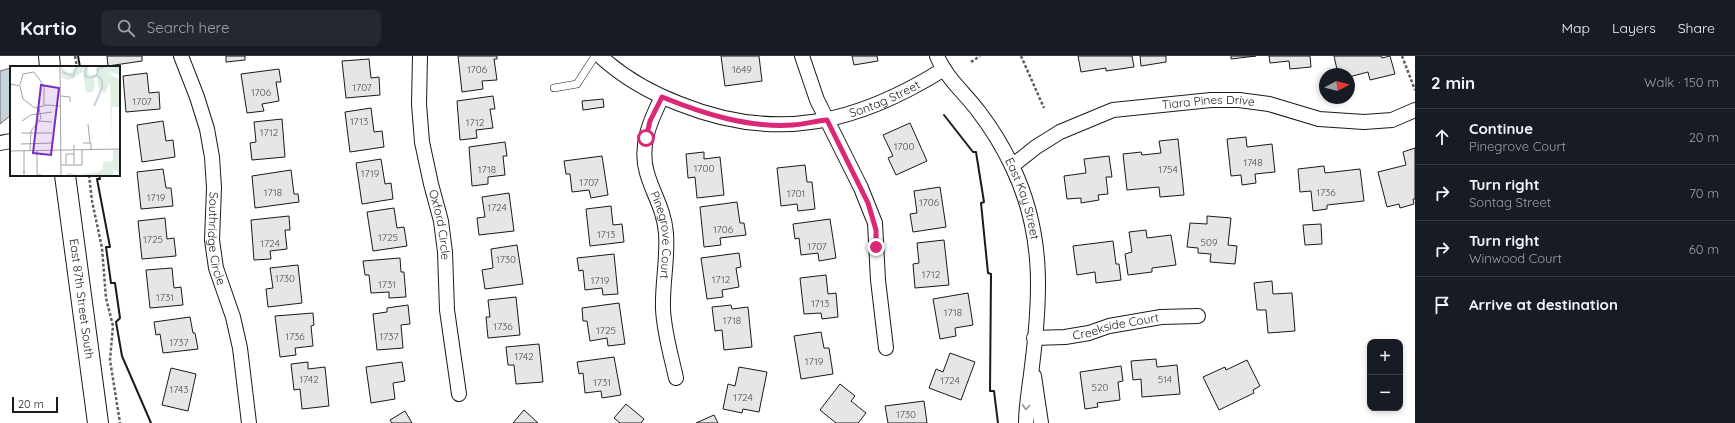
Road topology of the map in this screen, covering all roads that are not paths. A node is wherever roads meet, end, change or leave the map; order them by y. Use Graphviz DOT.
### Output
graph roads {
  1 [pos="49,56"];
  2 [pos="181,56"];
  3 [pos="420,56"];
  4 [pos="595,56"];
  5 [pos="600,56"];
  6 [pos="802,56"];
  7 [pos="937,56"];
  8 [pos="50,66"];
  9 [pos="944,69"];
  10 [pos="554,88"];
  11 [pos="662,97"];
  12 [pos="1415,110"];
  13 [pos="827,120"];
  14 [pos="10,141"];
  15 [pos="0,143"];
  16 [pos="1012,166"];
  17 [pos="65,176"];
  18 [pos="1198,316"];
  19 [pos="1034,338"];
  20 [pos="886,348"];
  21 [pos="1032,364"];
  22 [pos="676,378"];
  23 [pos="459,394"];
  24 [pos="98,423"];
  25 [pos="249,423"];
  26 [pos="1026,423"];
  27 [pos="1041,423"];
  1 -- 8 [label="street"];
  2 -- 25 [label="street, Southridge Circle"];
  3 -- 23 [label="street, Oxford Circle"];
  4 -- 10 [label="lane"];
  5 -- 11 [label="street, Sontag Street"];
  6 -- 13 [label="street"];
  7 -- 9 [label="street, East Kay Street"];
  9 -- 13 [label="street, Sontag Street"];
  9 -- 16 [label="street, East Kay Street"];
  11 -- 13 [label="street, Sontag Street"];
  11 -- 22 [label="street, Pinegrove Court"];
  12 -- 16 [label="street, Tiara Pines Drive"];
  13 -- 20 [label="street"];
  14 -- 15 [label="street"];
  16 -- 19 [label="street, East Kay Street"];
  17 -- 24 [label="street, East 87th Street South"];
  18 -- 19 [label="street, Creekside Court"];
  19 -- 21 [label="street, East Kay Street"];
  21 -- 26 [label="street, East Kay Street, one-way"];
  21 -- 27 [label="street, East Kay Street"];
}
